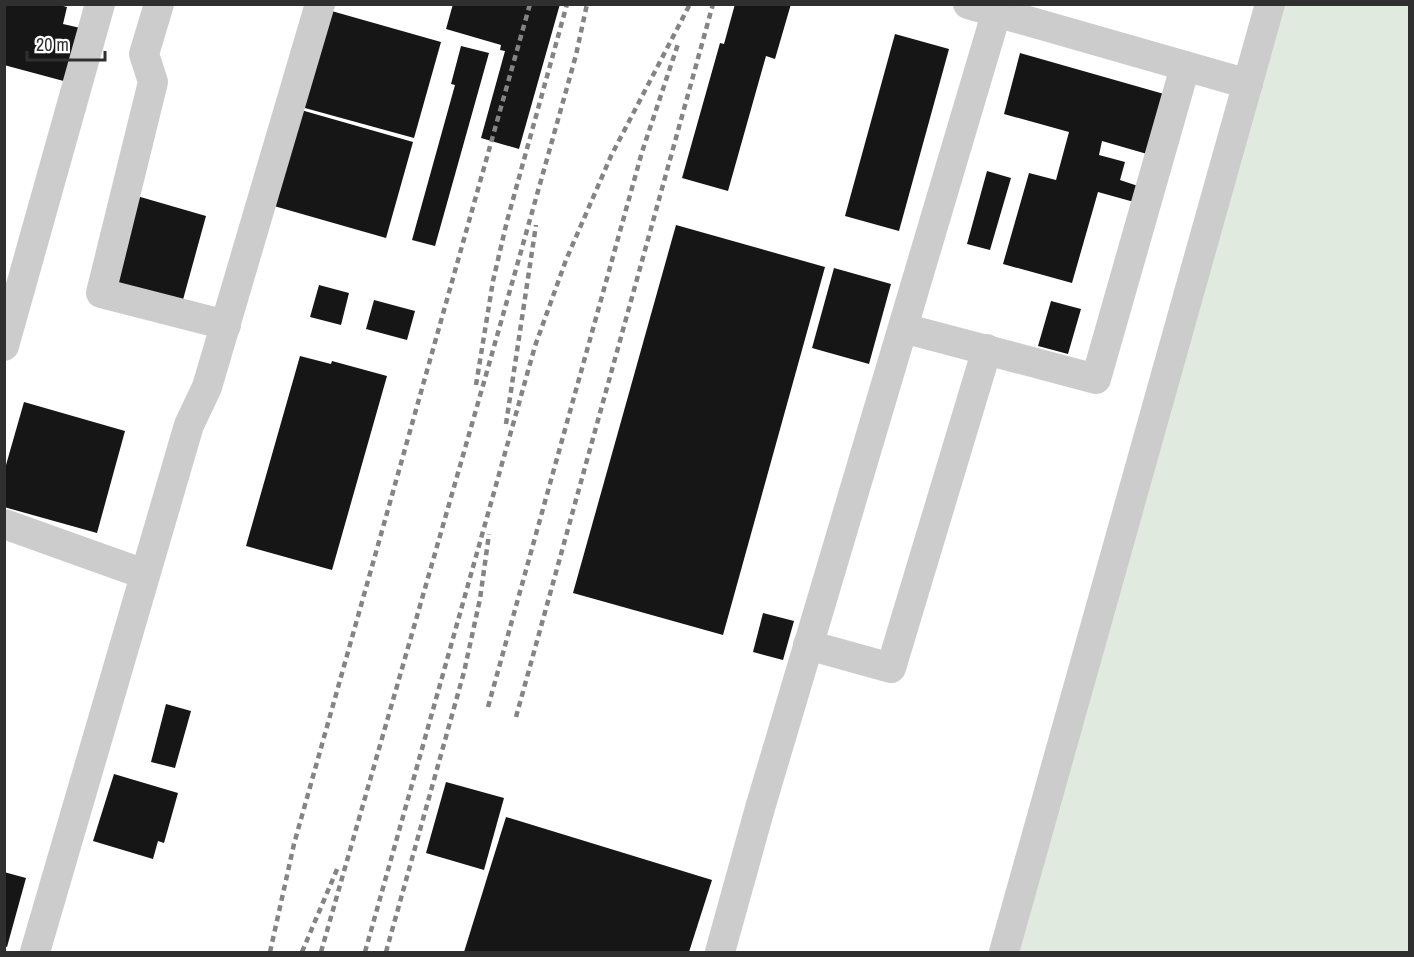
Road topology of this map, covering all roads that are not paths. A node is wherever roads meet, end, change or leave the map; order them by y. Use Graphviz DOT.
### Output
graph roads {
  1 [pos="100,4"];
  2 [pos="159,4"];
  3 [pos="320,4"];
  4 [pos="1270,4"];
  5 [pos="988,7"];
  6 [pos="1185,67"];
  7 [pos="1248,84"];
  8 [pos="226,325"];
  9 [pos="903,328"];
  10 [pos="4,346"];
  11 [pos="987,349"];
  12 [pos="4,524"];
  13 [pos="144,574"];
  14 [pos="808,645"];
  15 [pos="35,952"];
  16 [pos="720,952"];
  17 [pos="1004,952"];
  1 -- 10 [label="lane"];
  2 -- 8 [label="lane"];
  3 -- 8 [label="lane"];
  4 -- 7 [label="lane"];
  5 -- 6 [label="lane"];
  5 -- 9 [label="lane"];
  6 -- 7 [label="lane"];
  6 -- 11 [label="lane"];
  7 -- 17 [label="lane"];
  8 -- 13 [label="lane"];
  9 -- 11 [label="lane"];
  9 -- 14 [label="lane"];
  11 -- 14 [label="lane"];
  12 -- 13 [label="lane"];
  13 -- 15 [label="lane"];
  14 -- 16 [label="lane"];
}
